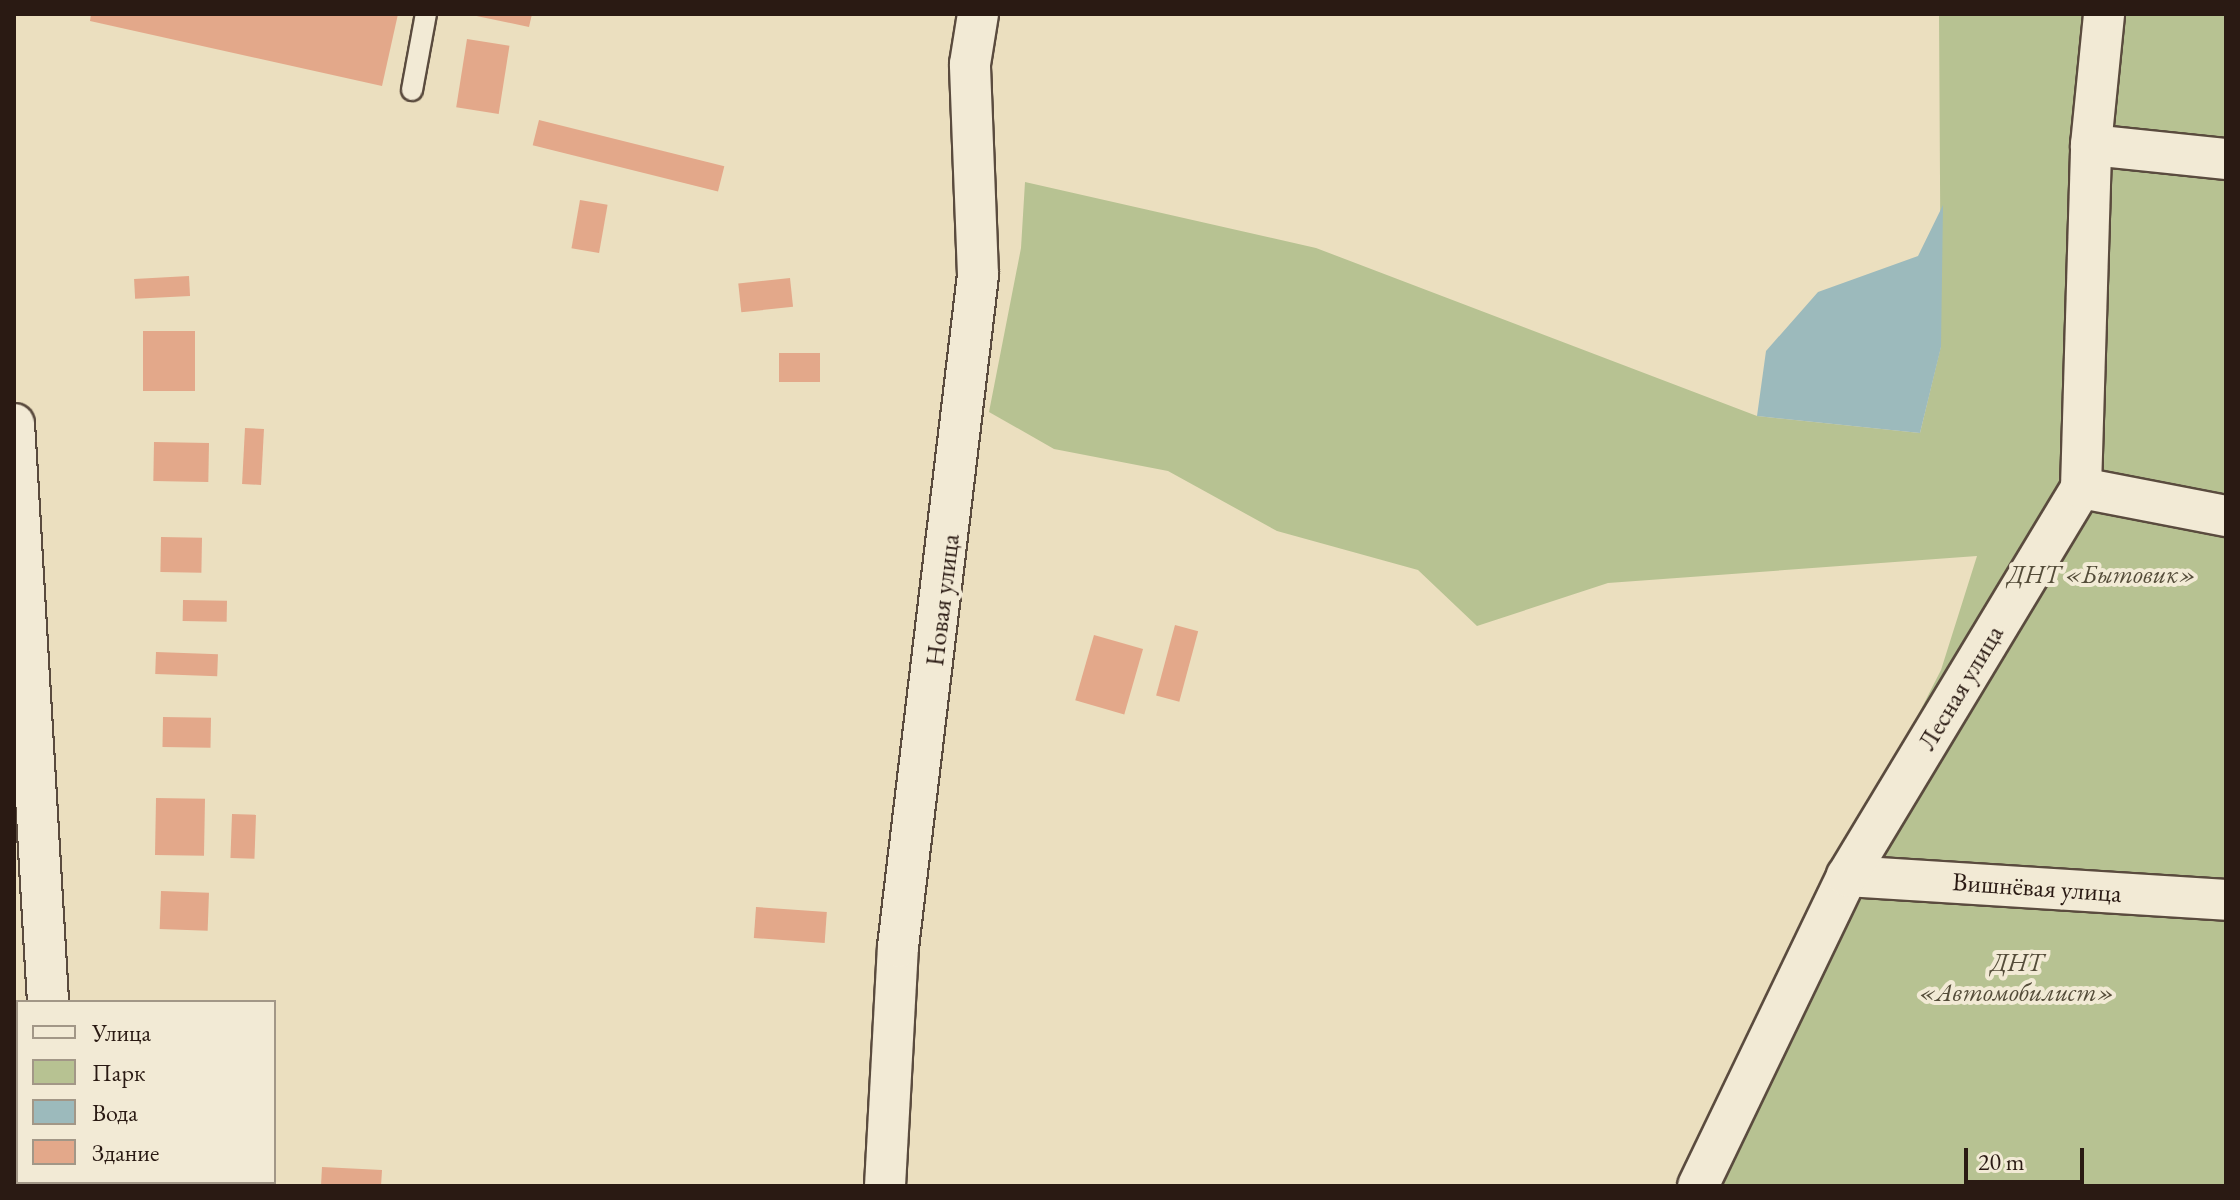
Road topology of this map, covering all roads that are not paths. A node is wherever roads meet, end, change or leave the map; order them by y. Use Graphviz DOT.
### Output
graph roads {
  1 [pos="426,14"];
  2 [pos="978,14"];
  3 [pos="2104,14"];
  4 [pos="412,90"];
  5 [pos="2091,145"];
  6 [pos="2226,159"];
  7 [pos="14,424"];
  8 [pos="2081,488"];
  9 [pos="2226,516"];
  10 [pos="1847,876"];
  11 [pos="2226,900"];
  12 [pos="48,1000"];
  13 [pos="885,1186"];
  14 [pos="1698,1186"];
  1 -- 4 [label="lane"];
  2 -- 13 [label="street, Новая улица"];
  3 -- 5 [label="street, Лесная улица"];
  5 -- 6 [label="street"];
  5 -- 8 [label="street, Лесная улица"];
  7 -- 12 [label="street"];
  8 -- 9 [label="street"];
  8 -- 10 [label="street, Лесная улица"];
  10 -- 11 [label="street, Вишнёвая улица"];
  10 -- 14 [label="street, Лесная улица"];
}
